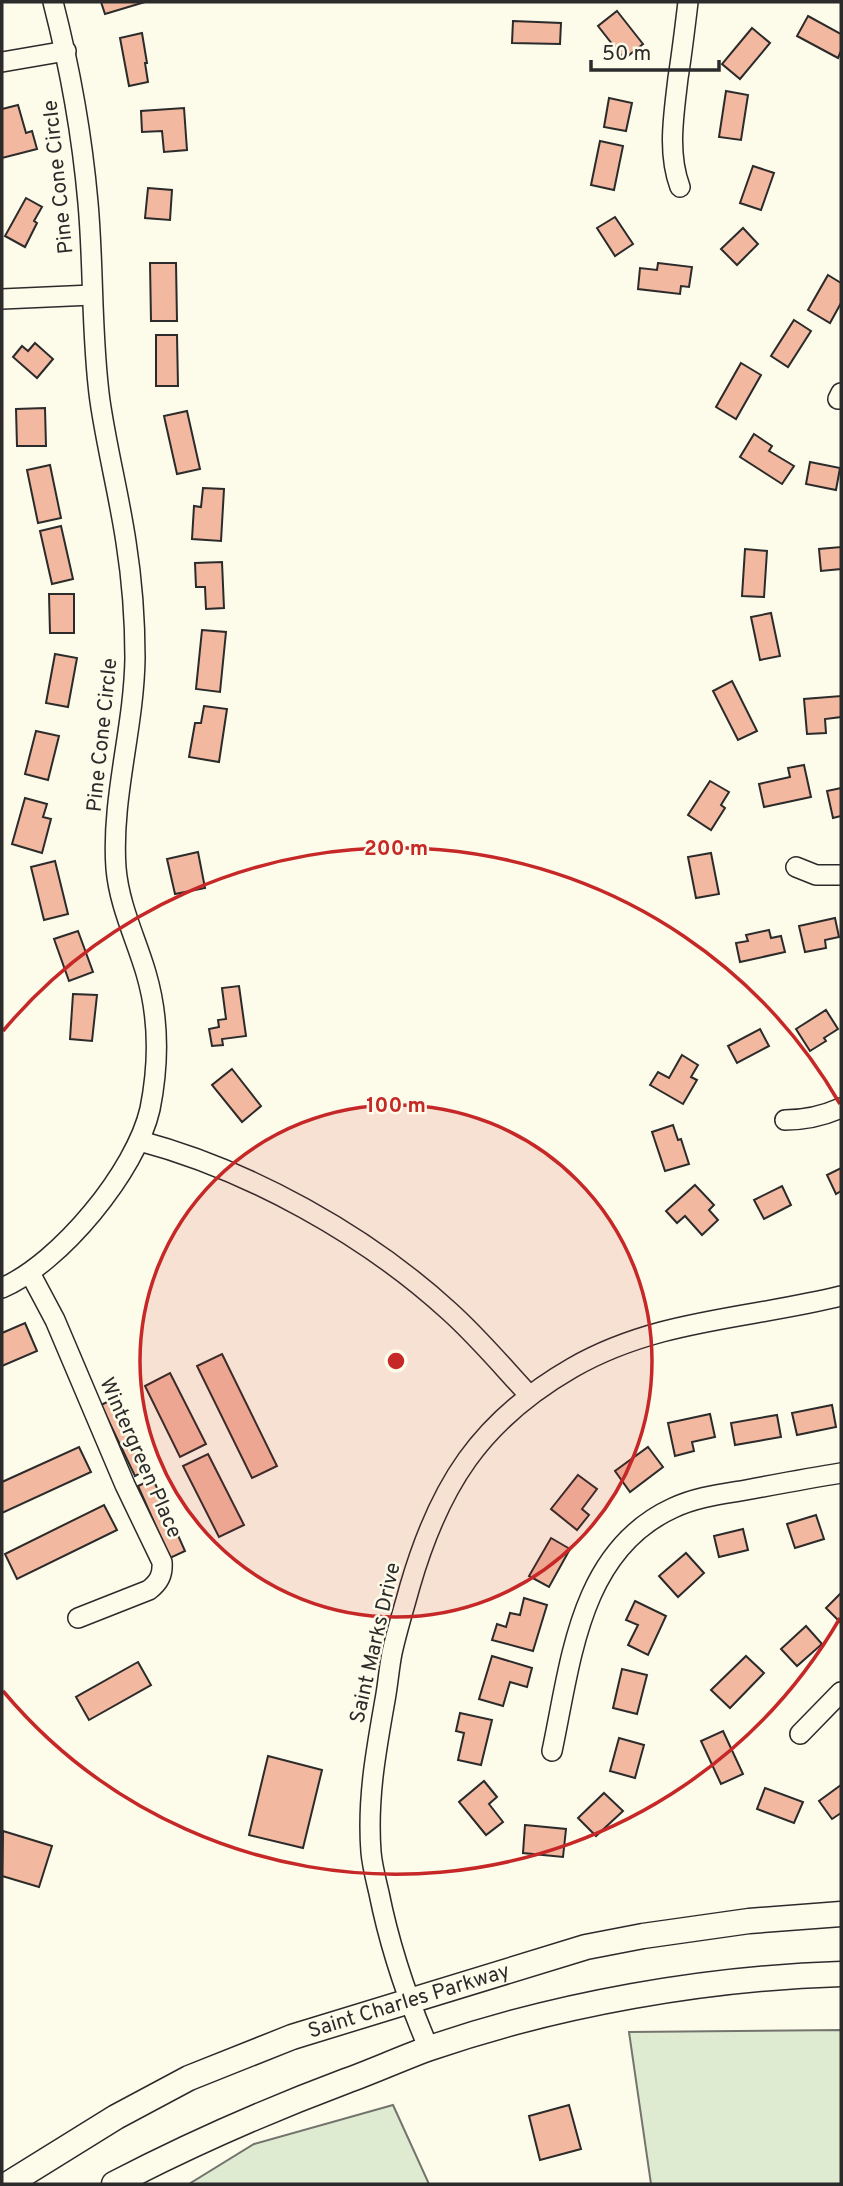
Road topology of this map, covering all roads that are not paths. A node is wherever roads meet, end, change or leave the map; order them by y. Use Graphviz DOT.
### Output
graph roads {
  1 [pos="53,2"];
  2 [pos="688,2"];
  3 [pos="66,51"];
  4 [pos="2,62"];
  5 [pos="680,187"];
  6 [pos="92,295"];
  7 [pos="2,299"];
  8 [pos="796,867"];
  9 [pos="841,875"];
  10 [pos="841,1108"];
  11 [pos="785,1120"];
  12 [pos="140,1141"];
  13 [pos="30,1273"];
  14 [pos="2,1288"];
  15 [pos="841,1296"];
  16 [pos="529,1395"];
  17 [pos="841,1473"];
  18 [pos="78,1618"];
  19 [pos="841,1692"];
  20 [pos="800,1734"];
  21 [pos="552,1751"];
  22 [pos="841,1914"];
  23 [pos="841,1974"];
  24 [pos="409,2001"];
  25 [pos="429,2049"];
  26 [pos="8,2184"];
  27 [pos="114,2184"];
  1 -- 3 [label="street, Pine Cone Circle"];
  2 -- 5 [label="street"];
  3 -- 4 [label="street"];
  3 -- 6 [label="street, Pine Cone Circle"];
  6 -- 7 [label="street"];
  6 -- 12 [label="street, Pine Cone Circle"];
  8 -- 9 [label="street"];
  10 -- 11 [label="street"];
  12 -- 13 [label="street, Pine Cone Circle"];
  12 -- 16 [label="street"];
  13 -- 14 [label="street, Pine Cone Circle"];
  13 -- 18 [label="street, Wintergreen Place"];
  15 -- 16 [label="street, Saint Marks Drive"];
  16 -- 24 [label="street, Saint Marks Drive"];
  17 -- 21 [label="street"];
  19 -- 20 [label="street"];
  22 -- 24 [label="main road, Saint Charles Parkway"];
  23 -- 25 [label="main road"];
  24 -- 25 [label="street, Saint Marks Drive"];
  24 -- 26 [label="main road, Saint Charles Parkway"];
  25 -- 27 [label="main road"];
}
